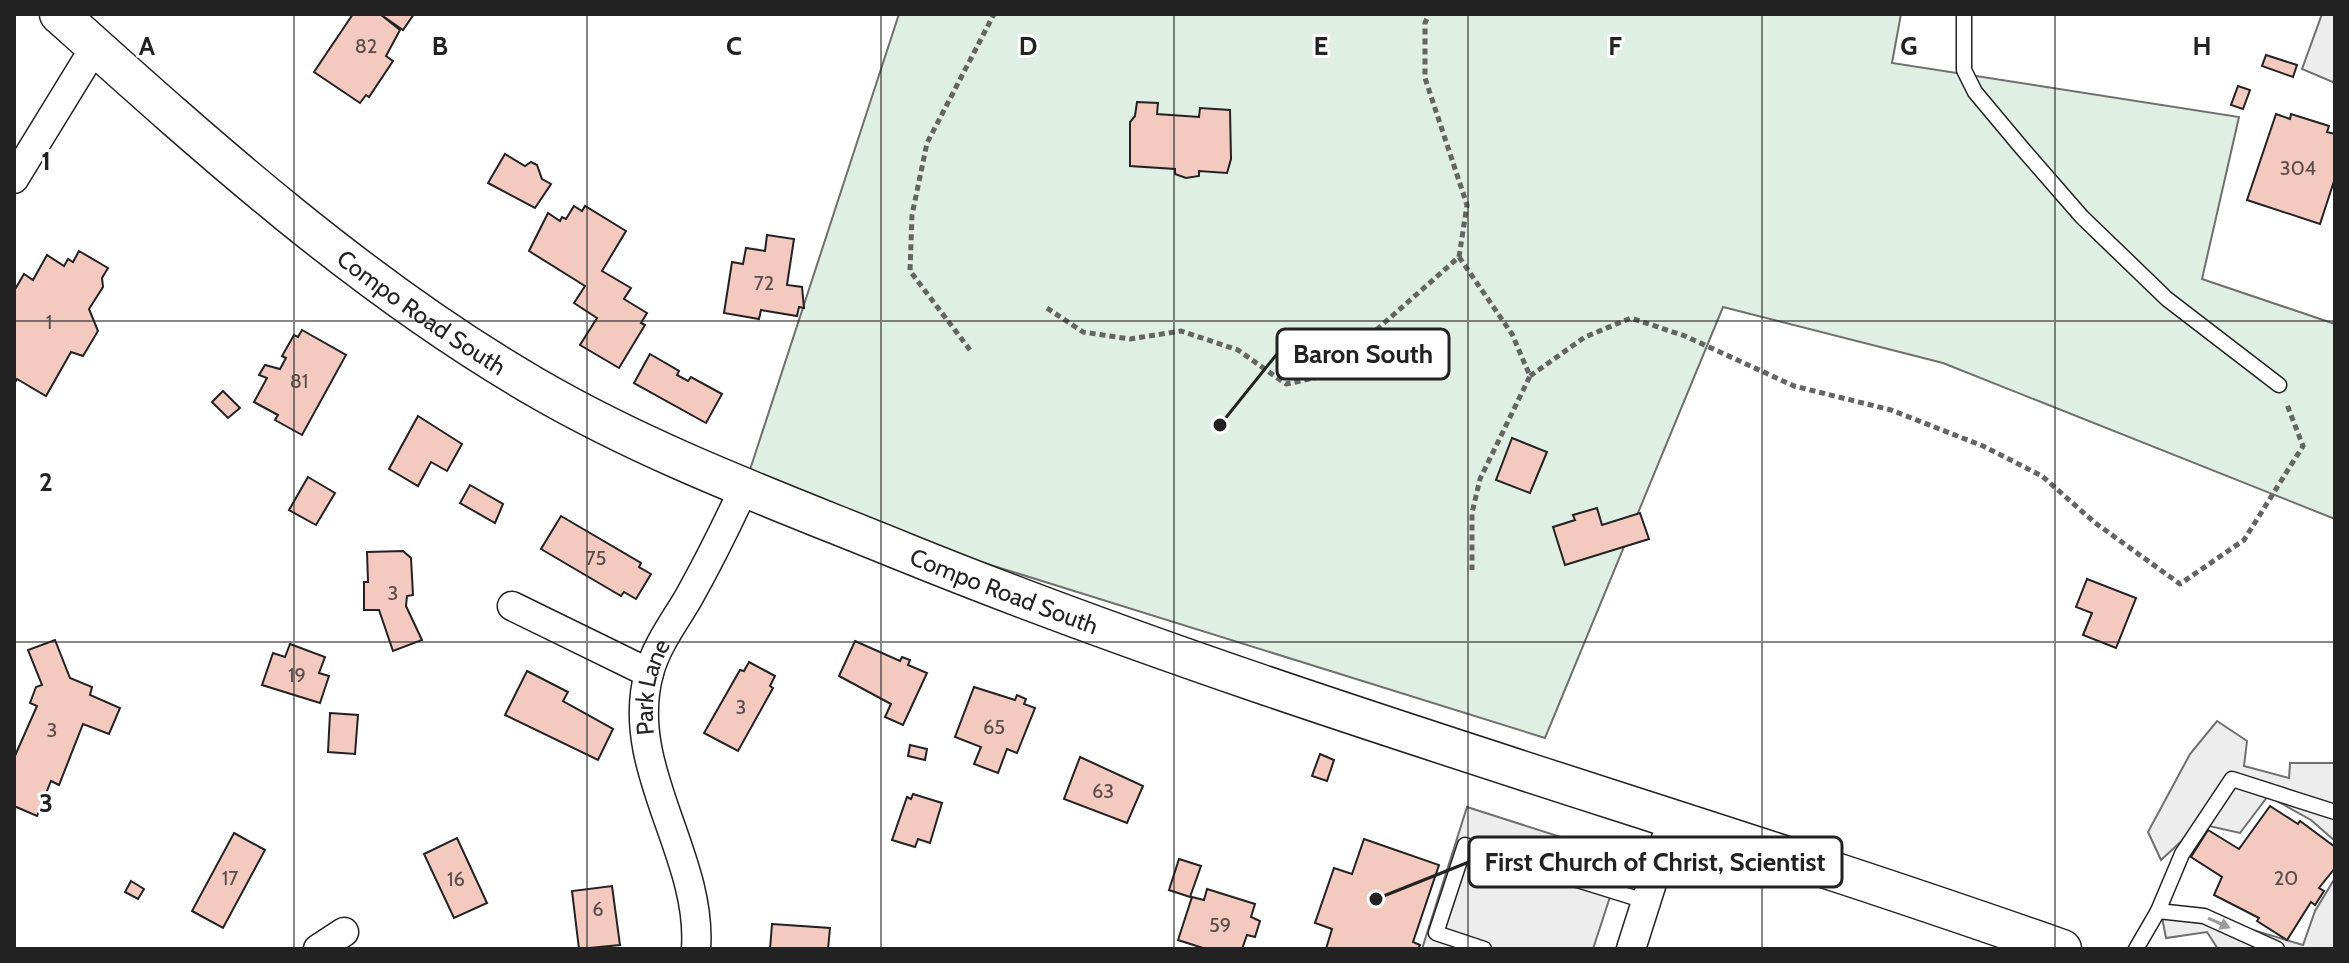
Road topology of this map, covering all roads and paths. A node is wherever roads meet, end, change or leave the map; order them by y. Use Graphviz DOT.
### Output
graph roads {
  1 [pos="59,14"];
  2 [pos="994,14"];
  3 [pos="1429,14"];
  4 [pos="1964,14"];
  5 [pos="95,47"];
  6 [pos="14,179"];
  7 [pos="1459,257"];
  8 [pos="1047,308"];
  9 [pos="970,350"];
  10 [pos="1530,376"];
  11 [pos="2279,385"];
  12 [pos="744,488"];
  13 [pos="1472,570"];
  14 [pos="512,606"];
  15 [pos="649,673"];
  16 [pos="2335,812"];
  17 [pos="1672,820"];
  18 [pos="1645,901"];
  19 [pos="2158,911"];
  20 [pos="344,932"];
  21 [pos="318,949"];
  22 [pos="696,949"];
  23 [pos="1484,949"];
  24 [pos="1631,949"];
  25 [pos="2062,949"];
  26 [pos="2136,949"];
  27 [pos="2277,949"];
  1 -- 5 [label="main road, Compo Road South"];
  2 -- 9 [label="path"];
  3 -- 7 [label="path"];
  4 -- 11 [label="lane"];
  5 -- 6 [label="street"];
  5 -- 12 [label="main road, Compo Road South"];
  7 -- 8 [label="path"];
  7 -- 10 [label="path"];
  10 -- 11 [label="path"];
  10 -- 13 [label="path"];
  12 -- 15 [label="street, Park Lane"];
  12 -- 17 [label="main road, Compo Road South"];
  14 -- 15 [label="street"];
  15 -- 22 [label="street, Park Lane"];
  16 -- 19 [label="lane"];
  17 -- 18 [label="street"];
  17 -- 25 [label="main road, Compo Road South"];
  18 -- 23 [label="lane"];
  18 -- 24 [label="street"];
  19 -- 26 [label="lane"];
  19 -- 27 [label="lane, one-way"];
  20 -- 21 [label="street"];
}
